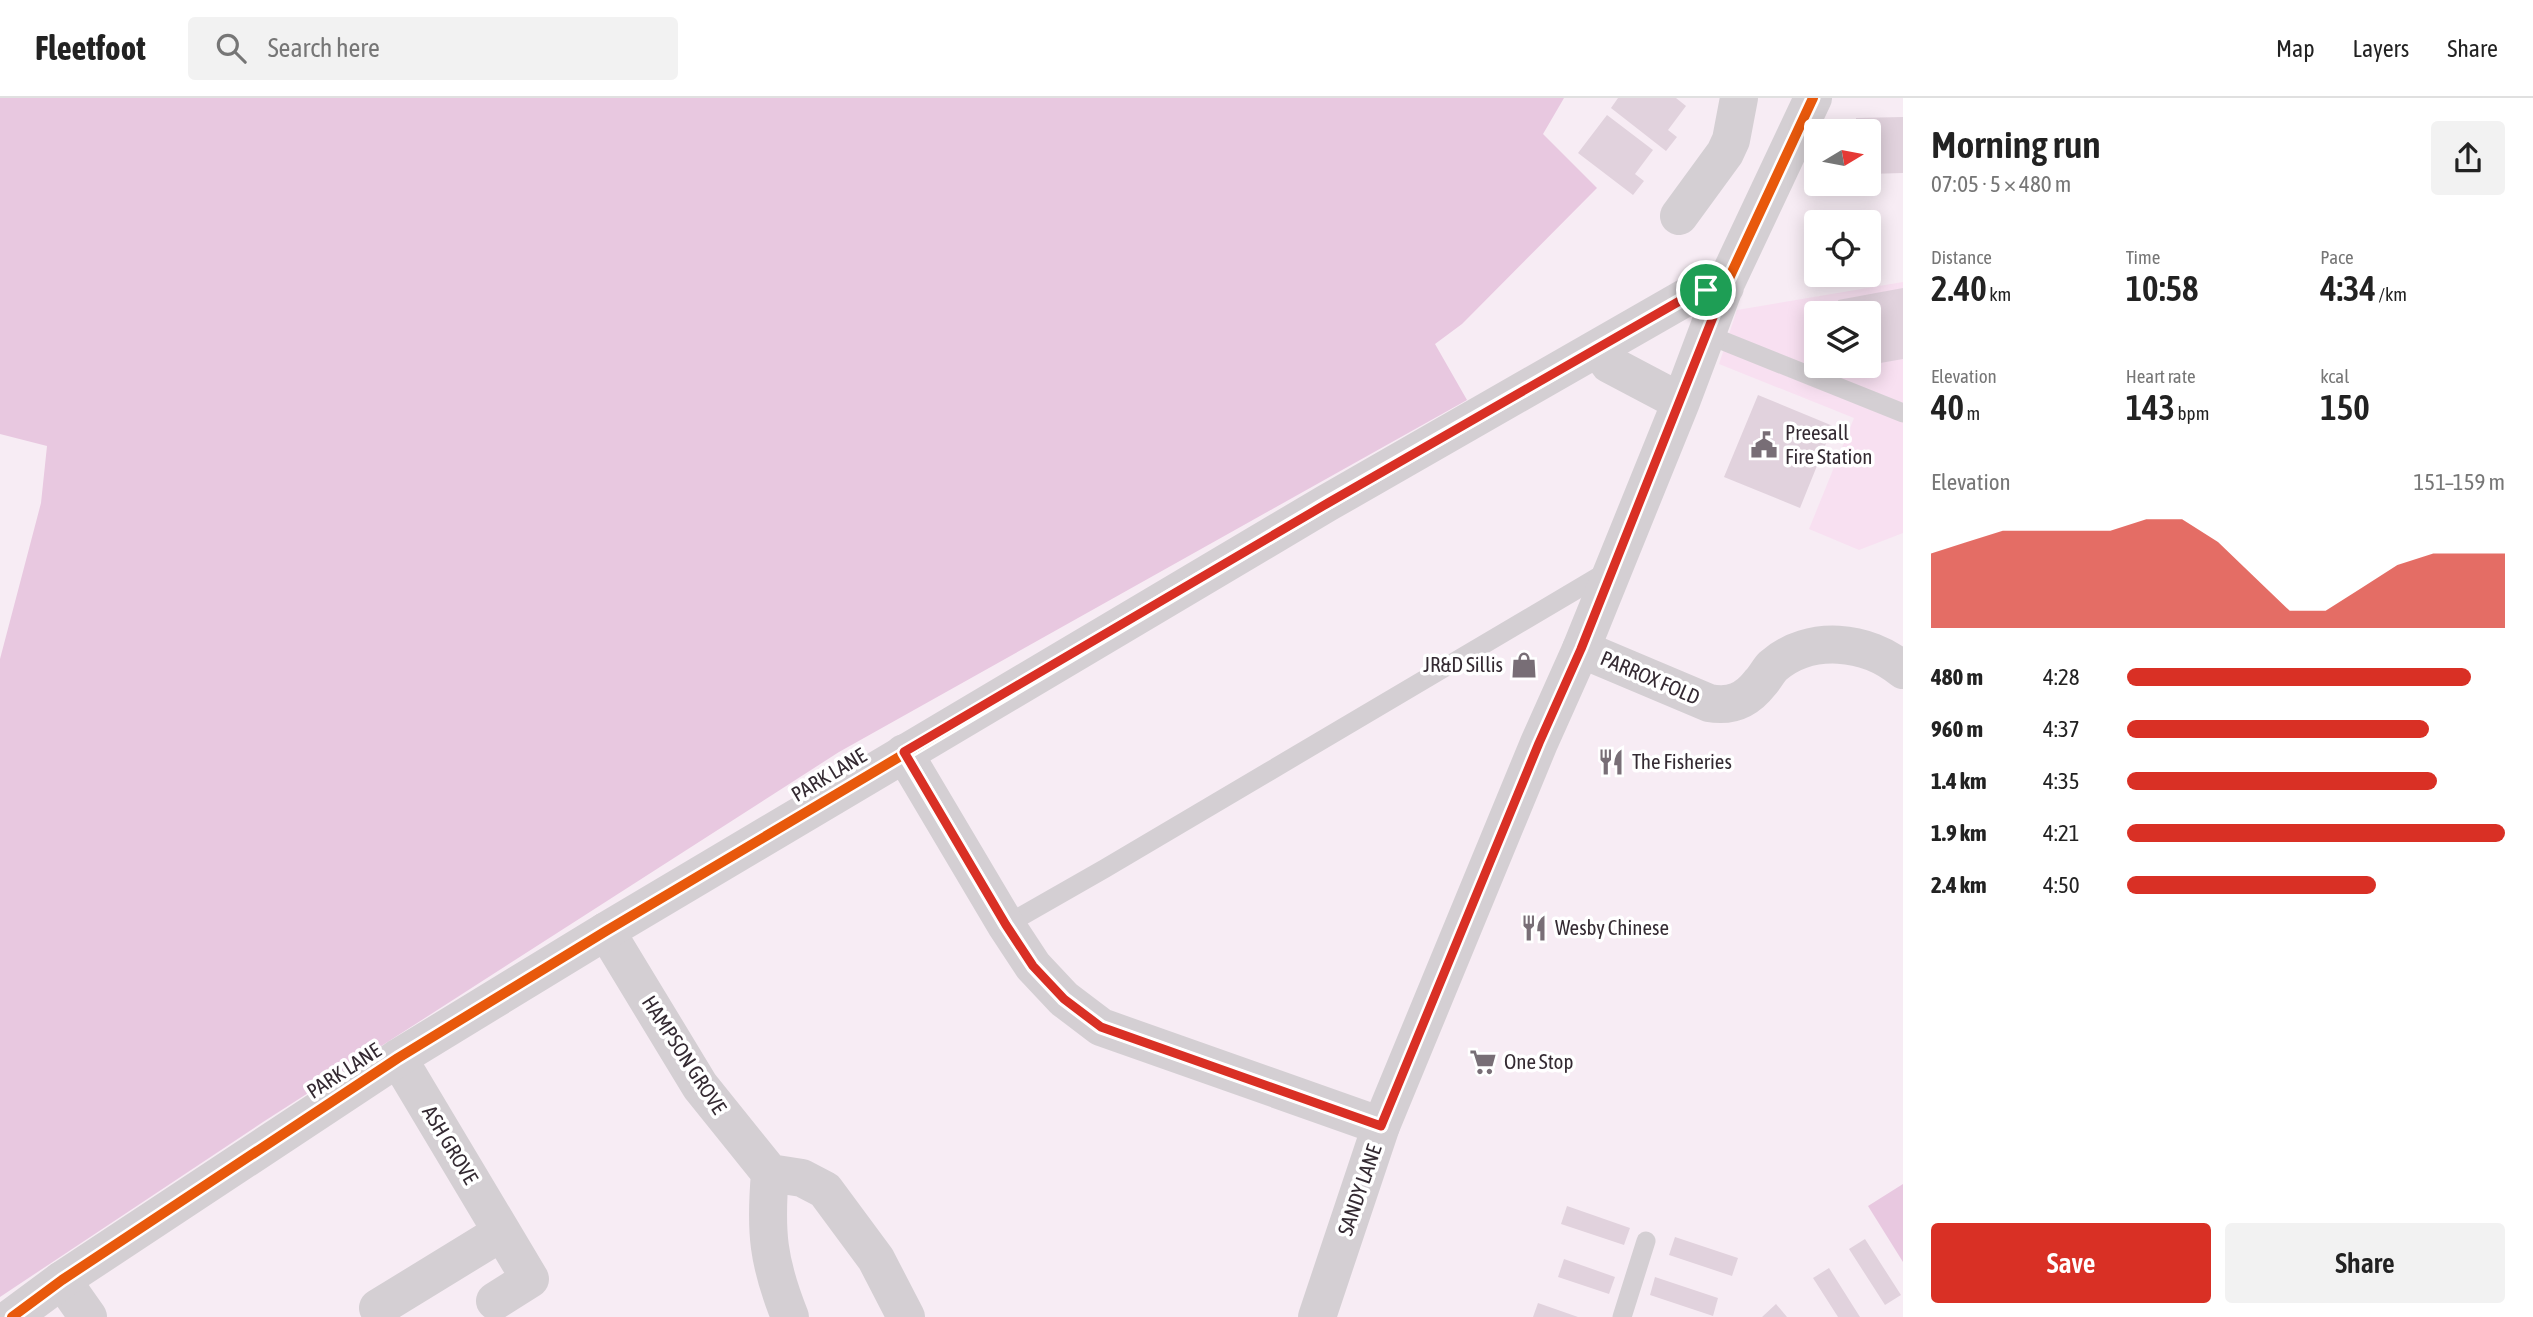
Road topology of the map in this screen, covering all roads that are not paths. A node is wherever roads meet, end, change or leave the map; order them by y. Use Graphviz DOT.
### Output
graph roads {
  1 [pos="1739,98"];
  2 [pos="1813,98"];
  3 [pos="1679,216"];
  4 [pos="1725,287"];
  5 [pos="1706,334"];
  6 [pos="1600,348"];
  7 [pos="1681,401"];
  8 [pos="1903,413"];
  9 [pos="1612,568"];
  10 [pos="1581,649"];
  11 [pos="1903,670"];
  12 [pos="904,752"];
  13 [pos="1006,925"];
  14 [pos="606,931"];
  15 [pos="398,1058"];
  16 [pos="1381,1126"];
  17 [pos="770,1173"];
  18 [pos="502,1232"];
  19 [pos="1646,1241"];
  20 [pos="62,1280"];
  21 [pos="495,1301"];
  22 [pos="378,1308"];
  23 [pos="12,1317"];
  24 [pos="88,1317"];
  25 [pos="790,1317"];
  26 [pos="906,1317"];
  27 [pos="1317,1317"];
  28 [pos="1622,1317"];
  1 -- 3 [label="main road"];
  2 -- 4 [label="main road, SANDY LANE"];
  4 -- 5 [label="main road, SANDY LANE"];
  4 -- 6 [label="main road, PARK LANE"];
  5 -- 7 [label="main road, SANDY LANE"];
  5 -- 8 [label="lane"];
  6 -- 7 [label="main road"];
  6 -- 12 [label="main road, PARK LANE"];
  7 -- 9 [label="main road, SANDY LANE"];
  9 -- 10 [label="main road, SANDY LANE"];
  9 -- 13 [label="lane"];
  10 -- 11 [label="main road, PARROX FOLD"];
  10 -- 16 [label="main road, SANDY LANE"];
  12 -- 13 [label="main road"];
  12 -- 14 [label="main road, PARK LANE"];
  13 -- 16 [label="main road"];
  14 -- 15 [label="main road, PARK LANE"];
  14 -- 17 [label="main road, HAMPSON GROVE"];
  15 -- 18 [label="main road, ASH GROVE"];
  15 -- 20 [label="main road, PARK LANE"];
  16 -- 27 [label="main road, SANDY LANE"];
  17 -- 25 [label="main road"];
  17 -- 26 [label="main road"];
  18 -- 21 [label="main road, ASH GROVE"];
  18 -- 22 [label="main road"];
  19 -- 28 [label="lane"];
  20 -- 23 [label="main road, PARK LANE"];
  20 -- 24 [label="main road"];
}
